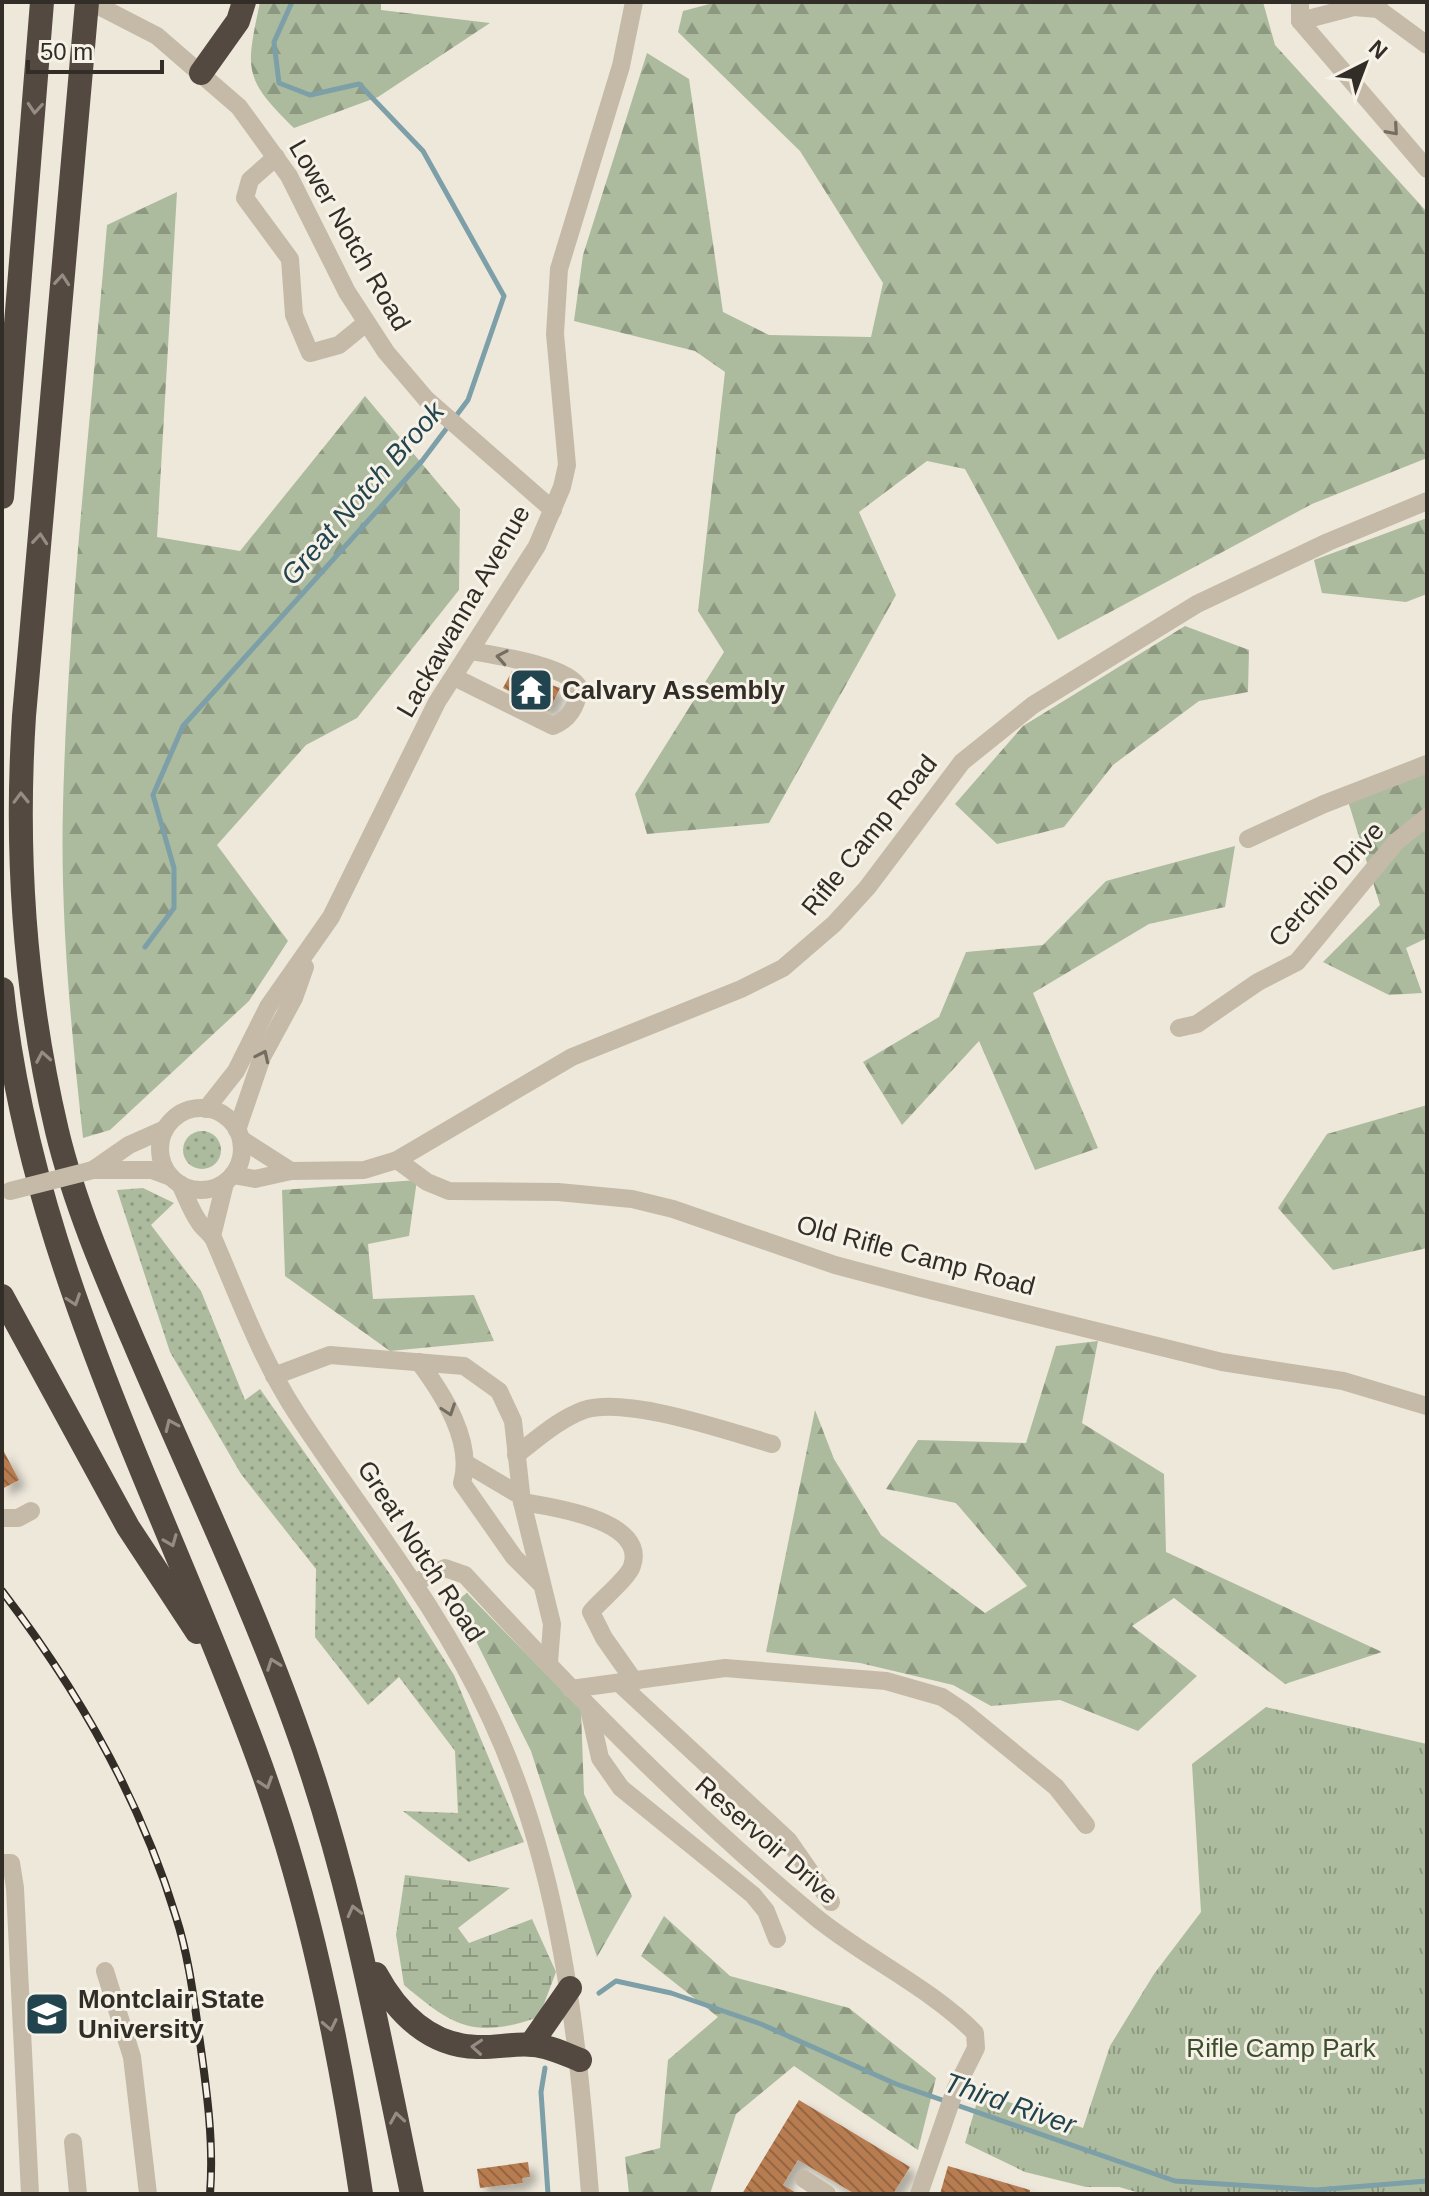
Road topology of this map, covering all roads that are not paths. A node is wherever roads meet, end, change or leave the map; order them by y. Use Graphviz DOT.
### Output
graph roads {
  1 [pos="42,2"];
  2 [pos="244,2"];
  3 [pos="634,2"];
  4 [pos="1378,5"];
  5 [pos="88,9"];
  6 [pos="1300,12"];
  7 [pos="1427,45"];
  8 [pos="201,73"];
  9 [pos="276,157"];
  10 [pos="1427,169"];
  11 [pos="366,323"];
  12 [pos="2,497"];
  13 [pos="1427,501"];
  14 [pos="553,510"];
  15 [pos="471,651"];
  16 [pos="454,677"];
  17 [pos="1427,764"];
  18 [pos="1427,817"];
  19 [pos="1248,839"];
  20 [pos="313,946"];
  21 [pos="2,989"];
  22 [pos="1179,1028"];
  23 [pos="206,1109"];
  24 [pos="165,1129"];
  25 [pos="239,1134"];
  26 [pos="397,1160"];
  27 [pos="93,1170"];
  28 [pos="291,1171"];
  29 [pos="229,1179"];
  30 [pos="176,1180"];
  31 [pos="5,1194"];
  32 [pos="212,1236"];
  33 [pos="4,1306"];
  34 [pos="419,1362"];
  35 [pos="274,1376"];
  36 [pos="1427,1406"];
  37 [pos="772,1444"];
  38 [pos="516,1455"];
  39 [pos="467,1464"];
  40 [pos="521,1499"];
  41 [pos="31,1511"];
  42 [pos="2,1518"];
  43 [pos="416,1582"];
  44 [pos="542,1584"];
  45 [pos="549,1662"];
  46 [pos="228,1681"];
  47 [pos="628,1683"];
  48 [pos="571,1689"];
  49 [pos="589,1709"];
  50 [pos="1086,1825"];
  51 [pos="2,1863"];
  52 [pos="831,1902"];
  53 [pos="777,1939"];
  54 [pos="362,1943"];
  55 [pos="105,1971"];
  56 [pos="570,1988"];
  57 [pos="531,2044"];
  58 [pos="580,2060"];
  59 [pos="73,2142"];
  60 [pos="804,2179"];
  61 [pos="30,2194"];
  62 [pos="78,2194"];
  63 [pos="148,2194"];
  64 [pos="361,2194"];
  65 [pos="412,2194"];
  66 [pos="590,2194"];
  67 [pos="827,2194"];
  68 [pos="919,2194"];
  1 -- 12 [label="highway, one-way"];
  2 -- 8 [label="highway"];
  3 -- 14 [label="street, Lackawanna Avenue"];
  4 -- 6 [label="street"];
  4 -- 7 [label="street"];
  5 -- 8 [label="street, Lower Notch Road"];
  54 -- 5 [label="highway, one-way"];
  6 -- 10 [label="street, one-way"];
  8 -- 9 [label="street, Lower Notch Road"];
  9 -- 11 [label="street, Lower Notch Road"];
  9 -- 11 [label="street"];
  11 -- 14 [label="street, Lower Notch Road"];
  13 -- 26 [label="street, Rifle Camp Road"];
  14 -- 15 [label="street, Lackawanna Avenue"];
  15 -- 16 [label="street, Lackawanna Avenue"];
  16 -- 15 [label="street, one-way"];
  16 -- 20 [label="street, Lackawanna Avenue"];
  17 -- 19 [label="street, Cerchio Drive"];
  18 -- 22 [label="street, Cerchio Drive"];
  20 -- 23 [label="street, Lackawanna Avenue"];
  25 -- 20 [label="street, Lackawanna Avenue, one-way"];
  21 -- 46 [label="highway, one-way"];
  23 -- 24 [label="street"];
  23 -- 25 [label="street"];
  24 -- 27 [label="street"];
  24 -- 30 [label="street"];
  25 -- 28 [label="street"];
  25 -- 29 [label="street"];
  26 -- 28 [label="street, Rifle Camp Road"];
  26 -- 36 [label="street, Old Rifle Camp Road"];
  27 -- 30 [label="street"];
  27 -- 31 [label="street, bridge"];
  28 -- 29 [label="street, Rifle Camp Road"];
  29 -- 30 [label="street"];
  29 -- 32 [label="street"];
  30 -- 32 [label="street, Great Notch Road"];
  32 -- 35 [label="street, Great Notch Road"];
  33 -- 46 [label="highway"];
  34 -- 35 [label="street"];
  34 -- 38 [label="street"];
  34 -- 39 [label="street, one-way"];
  35 -- 43 [label="street, Great Notch Road"];
  37 -- 38 [label="street"];
  38 -- 40 [label="street"];
  39 -- 40 [label="street"];
  39 -- 44 [label="street"];
  40 -- 44 [label="street"];
  40 -- 47 [label="street"];
  41 -- 42 [label="street"];
  43 -- 45 [label="street, Reservoir Drive"];
  43 -- 56 [label="street, Great Notch Road"];
  44 -- 45 [label="street"];
  45 -- 48 [label="street, Reservoir Drive"];
  46 -- 64 [label="highway, one-way"];
  47 -- 48 [label="street"];
  47 -- 50 [label="street"];
  47 -- 52 [label="street"];
  48 -- 49 [label="street, Reservoir Drive"];
  49 -- 53 [label="street"];
  49 -- 68 [label="street, Reservoir Drive"];
  51 -- 61 [label="street"];
  57 -- 54 [label="highway, one-way"];
  65 -- 54 [label="highway, one-way"];
  55 -- 63 [label="street"];
  56 -- 57 [label="highway"];
  56 -- 58 [label="street, Great Notch Road"];
  57 -- 58 [label="highway"];
  58 -- 66 [label="street, Great Notch Road"];
  59 -- 62 [label="street"];
  60 -- 67 [label="street"];
}
